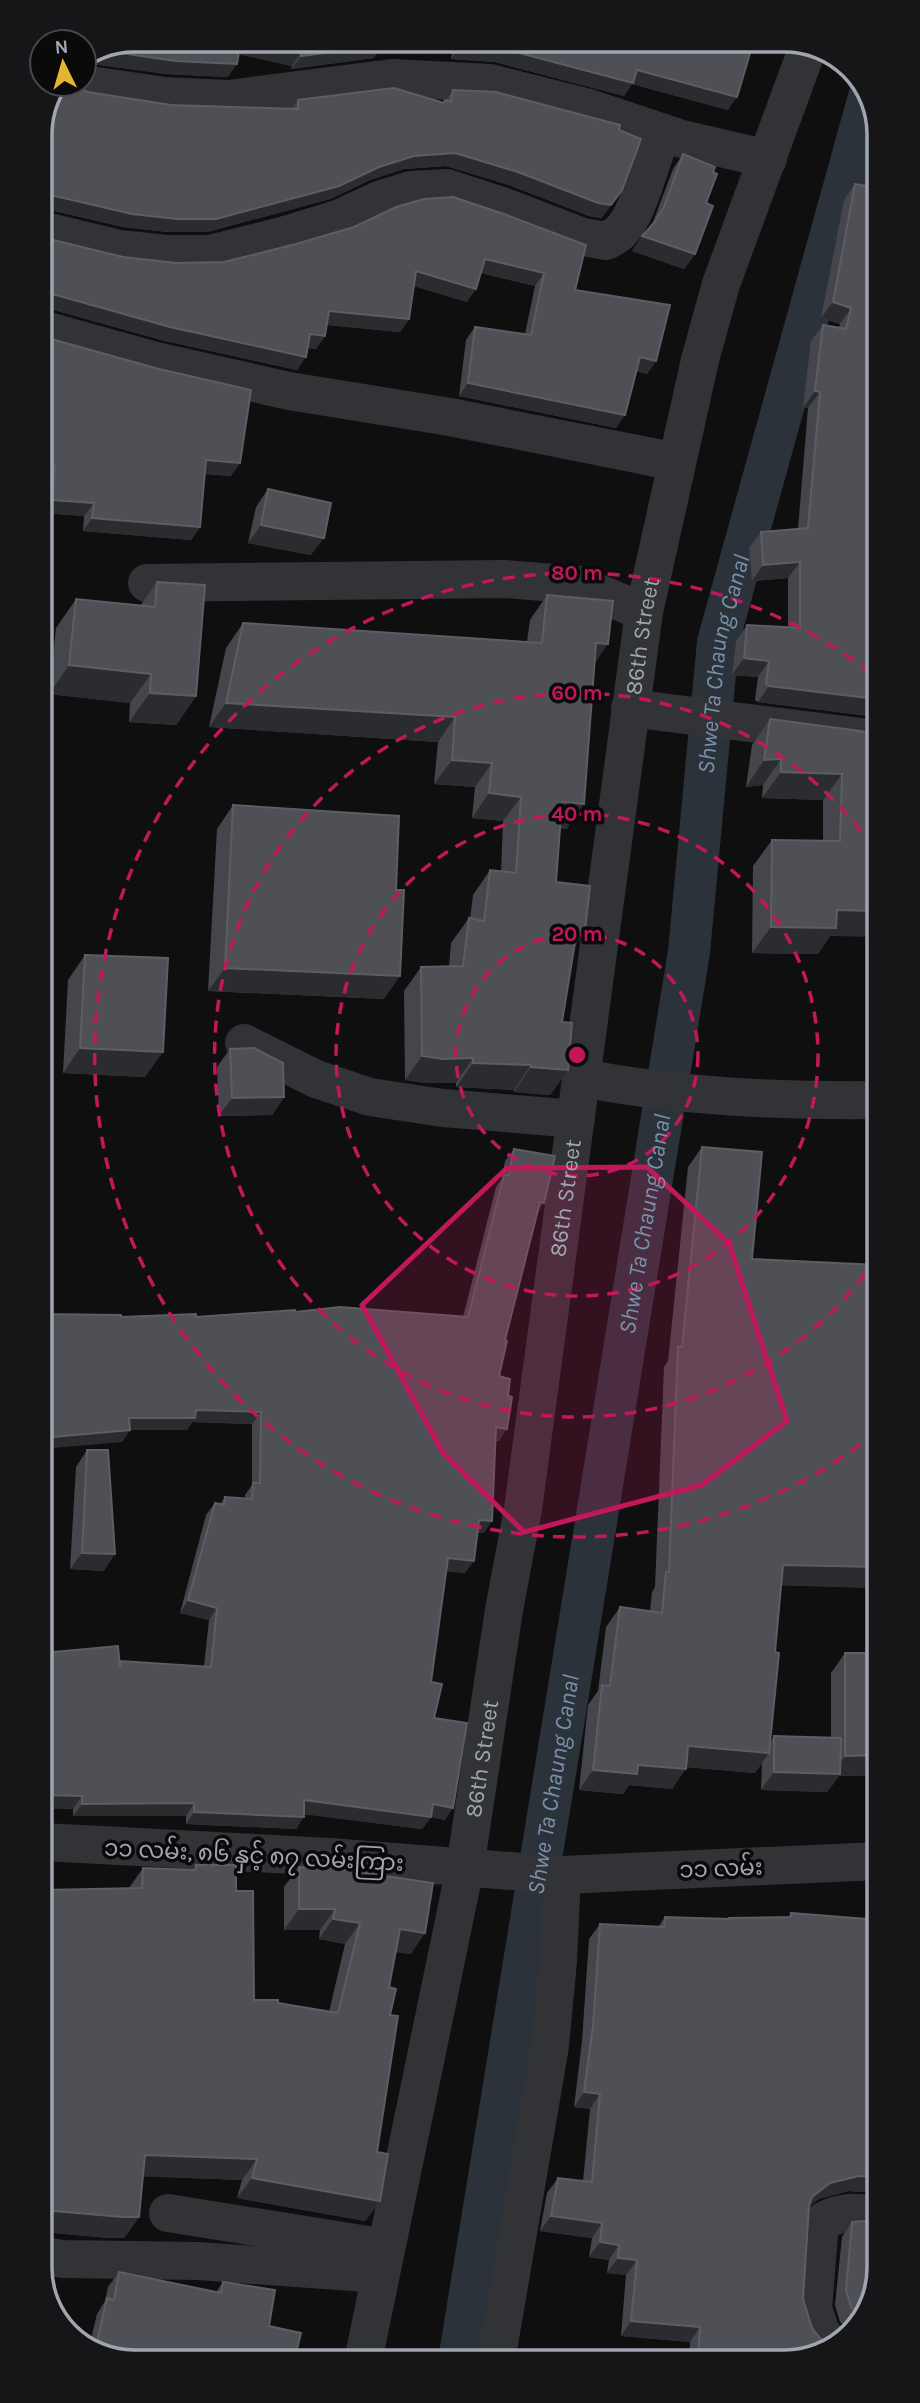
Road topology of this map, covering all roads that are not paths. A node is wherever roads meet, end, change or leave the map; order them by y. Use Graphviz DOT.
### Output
graph roads {
  1 [pos="805,55"];
  2 [pos="98,86"];
  3 [pos="663,133"];
  4 [pos="768,159"];
  5 [pos="53,233"];
  6 [pos="53,332"];
  7 [pos="677,461"];
  8 [pos="147,583"];
  9 [pos="644,612"];
  10 [pos="644,709"];
  11 [pos="867,738"];
  12 [pos="244,1043"];
  13 [pos="600,1082"];
  14 [pos="867,1100"];
  15 [pos="576,1119"];
  16 [pos="52,1842"];
  17 [pos="867,1862"];
  18 [pos="465,1868"];
  19 [pos="522,1871"];
  20 [pos="562,1875"];
  21 [pos="168,2213"];
  22 [pos="867,2214"];
  23 [pos="52,2257"];
  24 [pos="383,2261"];
  25 [pos="827,2339"];
  26 [pos="365,2350"];
  27 [pos="498,2350"];
  1 -- 4 [label="street, 86th Street"];
  2 -- 3 [label="street"];
  3 -- 4 [label="street"];
  3 -- 5 [label="street"];
  4 -- 7 [label="street, 86th Street"];
  6 -- 7 [label="street"];
  7 -- 9 [label="street, 86th Street"];
  8 -- 9 [label="street"];
  9 -- 10 [label="street, 86th Street"];
  10 -- 11 [label="street"];
  10 -- 13 [label="street, 86th Street"];
  12 -- 15 [label="street"];
  13 -- 14 [label="street"];
  13 -- 15 [label="street, 86th Street"];
  15 -- 18 [label="street, 86th Street"];
  16 -- 18 [label="street, ၁၁ လမ်း, ၈၆ နှင့် ၈၇ လမ်းကြား"];
  17 -- 20 [label="street, ၁၁ လမ်း"];
  18 -- 19 [label="street, ၁၁ လမ်း, ၈၆ နှင့် ၈၇ လမ်းကြား"];
  18 -- 24 [label="street, 86th Street"];
  19 -- 20 [label="street, ၁၁ လမ်း"];
  20 -- 27 [label="street"];
  21 -- 24 [label="street"];
  22 -- 25 [label="street"];
  23 -- 24 [label="street"];
  24 -- 26 [label="street, 86th Street"];
}
